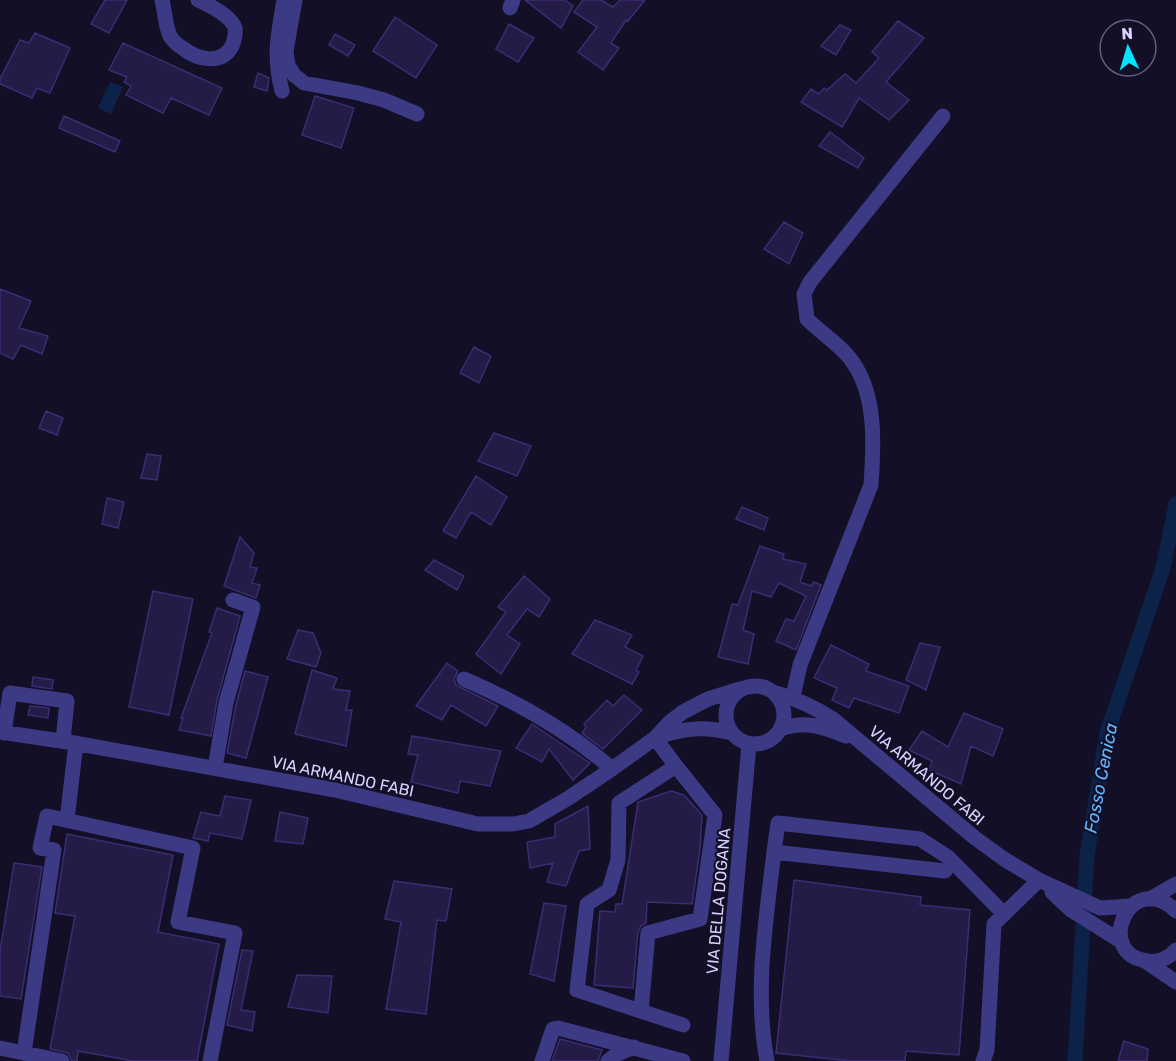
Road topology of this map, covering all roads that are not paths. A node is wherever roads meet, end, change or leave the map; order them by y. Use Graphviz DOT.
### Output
graph roads {
  1 [pos="162,0"];
  2 [pos="198,0"];
  3 [pos="284,0"];
  4 [pos="295,0"];
  5 [pos="282,91"];
  6 [pos="417,114"];
  7 [pos="943,116"];
  8 [pos="233,600"];
  9 [pos="464,679"];
  10 [pos="740,689"];
  11 [pos="776,693"];
  12 [pos="793,697"];
  13 [pos="782,729"];
  14 [pos="2,733"];
  15 [pos="732,733"];
  16 [pos="655,738"];
  17 [pos="70,742"];
  18 [pos="749,744"];
  19 [pos="862,744"];
  20 [pos="676,766"];
  21 [pos="215,768"];
  22 [pos="612,770"];
  23 [pos="67,820"];
  24 [pos="774,852"];
  25 [pos="945,871"];
  26 [pos="1039,880"];
  27 [pos="1176,884"];
  28 [pos="1150,899"];
  29 [pos="1131,906"];
  30 [pos="1176,911"];
  31 [pos="1004,914"];
  32 [pos="1122,942"];
  33 [pos="1176,950"];
  34 [pos="1146,962"];
  35 [pos="1176,982"];
  36 [pos="641,1011"];
  37 [pos="683,1025"];
  38 [pos="634,1047"];
  39 [pos="0,1048"];
  40 [pos="24,1053"];
  41 [pos="62,1061"];
  42 [pos="210,1061"];
  43 [pos="542,1061"];
  44 [pos="609,1061"];
  45 [pos="683,1061"];
  46 [pos="721,1061"];
  47 [pos="767,1061"];
  48 [pos="983,1061"];
  1 -- 2 [label="street"];
  3 -- 5 [label="street"];
  4 -- 6 [label="street"];
  7 -- 12 [label="street"];
  8 -- 21 [label="street"];
  9 -- 22 [label="street"];
  10 -- 11 [label="street"];
  10 -- 15 [label="street"];
  10 -- 16 [label="street"];
  11 -- 12 [label="street, VIA ARMANDO FABI"];
  11 -- 13 [label="street"];
  12 -- 19 [label="street, VIA ARMANDO FABI"];
  13 -- 18 [label="street"];
  13 -- 19 [label="street"];
  14 -- 17 [label="street, VIA ARMANDO FABI"];
  14 -- 17 [label="street"];
  15 -- 16 [label="street"];
  15 -- 18 [label="street"];
  16 -- 20 [label="street"];
  16 -- 22 [label="street, VIA ARMANDO FABI"];
  17 -- 21 [label="street, VIA ARMANDO FABI"];
  17 -- 23 [label="street"];
  18 -- 46 [label="street, VIA DELLA DOGANA"];
  19 -- 26 [label="street, VIA ARMANDO FABI"];
  20 -- 36 [label="street"];
  20 -- 36 [label="street"];
  21 -- 22 [label="street, VIA ARMANDO FABI"];
  23 -- 40 [label="street"];
  23 -- 42 [label="street"];
  24 -- 25 [label="street"];
  24 -- 31 [label="street"];
  24 -- 47 [label="street"];
  26 -- 29 [label="street, VIA ARMANDO FABI"];
  26 -- 31 [label="street"];
  26 -- 32 [label="street, VIA ARMANDO FABI"];
  27 -- 28 [label="street, VIA ARMANDO FABI"];
  28 -- 29 [label="street, VIA ARMANDO FABI"];
  28 -- 30 [label="street"];
  29 -- 32 [label="street"];
  31 -- 48 [label="street"];
  32 -- 34 [label="street, VIA ARMANDO FABI"];
  33 -- 34 [label="street"];
  34 -- 35 [label="street"];
  36 -- 37 [label="street"];
  38 -- 43 [label="street"];
  38 -- 44 [label="street"];
  38 -- 45 [label="street"];
  39 -- 40 [label="street"];
  40 -- 41 [label="street"];
}
